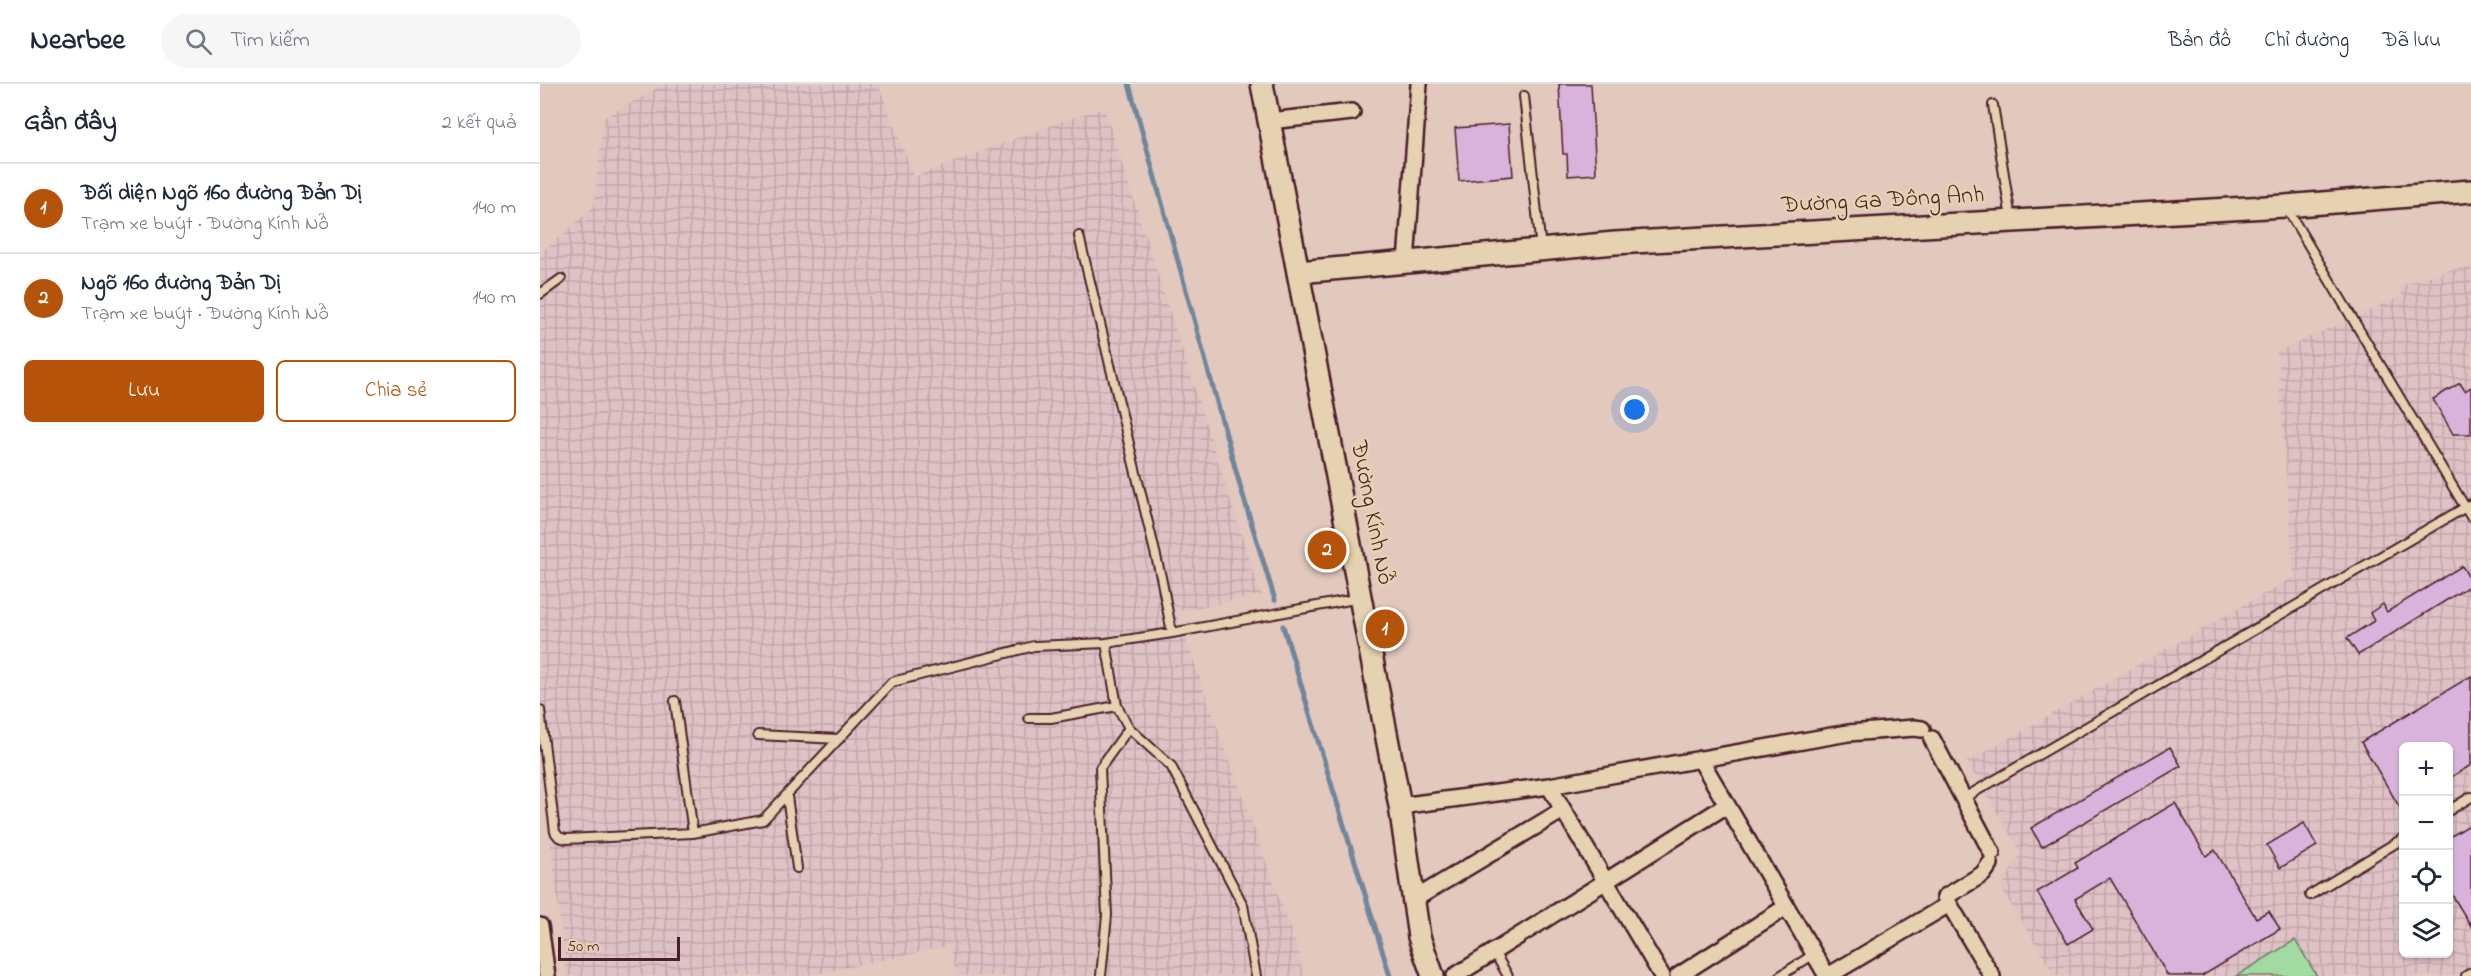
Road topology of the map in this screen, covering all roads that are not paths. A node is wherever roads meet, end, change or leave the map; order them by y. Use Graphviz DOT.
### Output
graph roads {
  1 [pos="1262,84"];
  2 [pos="1419,84"];
  3 [pos="1524,96"];
  4 [pos="1994,105"];
  5 [pos="1352,112"];
  6 [pos="1269,122"];
  7 [pos="2471,191"];
  8 [pos="2285,206"];
  9 [pos="2011,219"];
  10 [pos="1078,236"];
  11 [pos="1541,249"];
  12 [pos="1406,262"];
  13 [pos="1299,272"];
  14 [pos="561,279"];
  15 [pos="540,294"];
  16 [pos="2468,506"];
  17 [pos="2471,518"];
  18 [pos="1361,598"];
  19 [pos="1172,633"];
  20 [pos="1106,643"];
  21 [pos="675,701"];
  22 [pos="1117,706"];
  23 [pos="540,710"];
  24 [pos="1029,718"];
  25 [pos="1129,728"];
  26 [pos="758,735"];
  27 [pos="839,739"];
  28 [pos="1700,759"];
  29 [pos="1549,786"];
  30 [pos="786,796"];
  31 [pos="2471,797"];
  32 [pos="1964,798"];
  33 [pos="1400,806"];
  34 [pos="1727,806"];
  35 [pos="2453,808"];
  36 [pos="1563,810"];
  37 [pos="693,833"];
  38 [pos="2399,840"];
  39 [pos="797,868"];
  40 [pos="1606,881"];
  41 [pos="2310,895"];
  42 [pos="1413,900"];
  43 [pos="1949,904"];
  44 [pos="1786,907"];
  45 [pos="540,926"];
  46 [pos="1494,952"];
  47 [pos="1814,954"];
  48 [pos="2471,973"];
  49 [pos="547,976"];
  50 [pos="1101,976"];
  51 [pos="1256,976"];
  52 [pos="1433,976"];
  53 [pos="1455,976"];
  54 [pos="1508,976"];
  55 [pos="1662,976"];
  56 [pos="1678,976"];
  57 [pos="1780,976"];
  58 [pos="1828,976"];
  59 [pos="1992,976"];
  60 [pos="2466,976"];
  1 -- 6 [label="street, Đường Kính Nỗ"];
  2 -- 12 [label="street"];
  3 -- 11 [label="lane"];
  4 -- 9 [label="lane"];
  5 -- 6 [label="street"];
  6 -- 13 [label="street, Đường Kính Nỗ"];
  7 -- 8 [label="street, Đường Ga Đông Anh"];
  8 -- 9 [label="street, Đường Ga Đông Anh"];
  8 -- 16 [label="lane"];
  9 -- 11 [label="street, Đường Ga Đông Anh"];
  10 -- 19 [label="lane"];
  11 -- 12 [label="street, Đường Ga Đông Anh"];
  12 -- 13 [label="street, Đường Ga Đông Anh"];
  13 -- 18 [label="street, Đường Kính Nỗ"];
  14 -- 15 [label="lane"];
  16 -- 17 [label="lane"];
  16 -- 32 [label="lane"];
  18 -- 19 [label="lane"];
  18 -- 33 [label="street, Đường Kính Nỗ"];
  19 -- 20 [label="lane"];
  20 -- 22 [label="lane"];
  20 -- 27 [label="lane"];
  21 -- 37 [label="lane"];
  22 -- 24 [label="lane"];
  22 -- 25 [label="lane"];
  23 -- 37 [label="lane"];
  25 -- 50 [label="lane"];
  25 -- 51 [label="lane"];
  26 -- 27 [label="lane"];
  27 -- 30 [label="lane"];
  28 -- 29 [label="street"];
  28 -- 32 [label="street"];
  28 -- 34 [label="street"];
  29 -- 33 [label="street"];
  29 -- 36 [label="street"];
  30 -- 37 [label="lane"];
  30 -- 39 [label="lane"];
  31 -- 35 [label="lane"];
  32 -- 43 [label="street"];
  33 -- 42 [label="street, Đường Kính Nỗ"];
  34 -- 40 [label="street"];
  34 -- 44 [label="street"];
  36 -- 40 [label="street"];
  36 -- 42 [label="street"];
  38 -- 41 [label="lane"];
  40 -- 46 [label="street"];
  40 -- 55 [label="street"];
  42 -- 52 [label="street, Đường Kính Nỗ"];
  43 -- 58 [label="street"];
  43 -- 59 [label="street"];
  44 -- 47 [label="street"];
  44 -- 56 [label="street"];
  45 -- 49 [label="street"];
  46 -- 53 [label="street"];
  46 -- 54 [label="lane"];
  47 -- 57 [label="lane"];
  47 -- 58 [label="street"];
  48 -- 60 [label="lane"];
}
